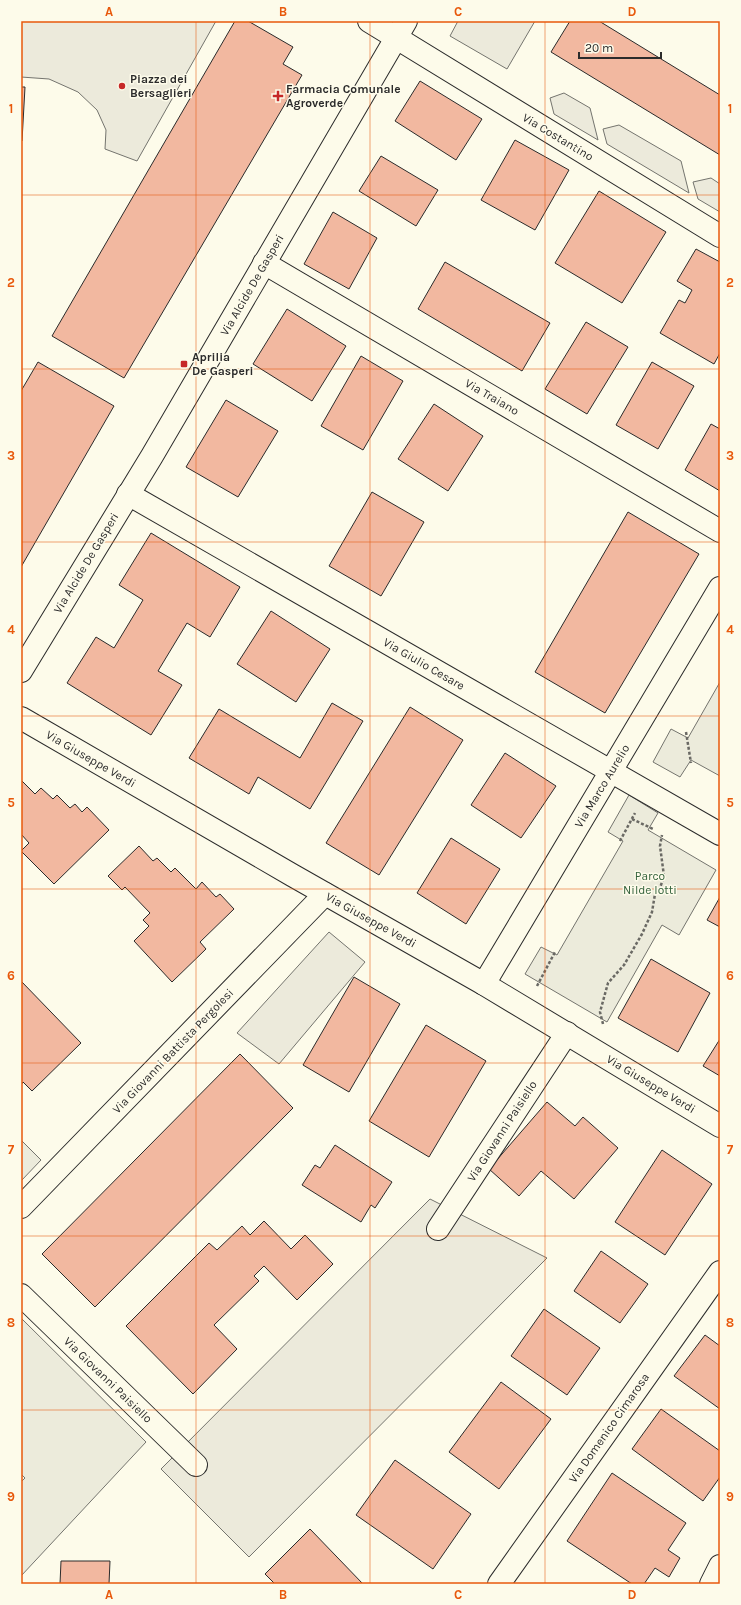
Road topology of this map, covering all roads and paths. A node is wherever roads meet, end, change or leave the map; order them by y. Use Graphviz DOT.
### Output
graph roads {
  1 [pos="369,21"];
  2 [pos="401,30"];
  3 [pos="720,236"];
  4 [pos="264,262"];
  5 [pos="128,494"];
  6 [pos="720,531"];
  7 [pos="720,588"];
  8 [pos="21,671"];
  9 [pos="21,718"];
  10 [pos="686,732"];
  11 [pos="692,763"];
  12 [pos="611,771"];
  13 [pos="636,812"];
  14 [pos="632,819"];
  15 [pos="653,829"];
  16 [pos="720,834"];
  17 [pos="662,835"];
  18 [pos="620,841"];
  19 [pos="325,894"];
  20 [pos="555,952"];
  21 [pos="484,984"];
  22 [pos="537,986"];
  23 [pos="603,1024"];
  24 [pos="567,1033"];
  25 [pos="720,1126"];
  26 [pos="21,1207"];
  27 [pos="438,1229"];
  28 [pos="720,1272"];
  29 [pos="21,1295"];
  30 [pos="196,1466"];
  31 [pos="720,1566"];
  32 [pos="499,1584"];
  33 [pos="711,1584"];
  1 -- 2 [label="street, Via Costantino"];
  2 -- 3 [label="street, Via Costantino"];
  2 -- 4 [label="street, Via Alcide De Gasperi"];
  4 -- 5 [label="street, Via Alcide De Gasperi"];
  4 -- 6 [label="street, Via Traiano"];
  5 -- 8 [label="street, Via Alcide De Gasperi"];
  5 -- 12 [label="street, Via Giulio Cesare"];
  7 -- 12 [label="street, Via Marco Aurelio"];
  9 -- 19 [label="street, Via Giuseppe Verdi"];
  10 -- 11 [label="path"];
  12 -- 16 [label="street, Via Giulio Cesare"];
  12 -- 21 [label="street, Via Marco Aurelio"];
  13 -- 14 [label="path"];
  14 -- 15 [label="path"];
  14 -- 18 [label="path"];
  17 -- 23 [label="path"];
  19 -- 21 [label="street, Via Giuseppe Verdi"];
  19 -- 26 [label="street, Via Giovanni Battista Pergolesi"];
  20 -- 22 [label="path"];
  21 -- 24 [label="street, Via Giuseppe Verdi"];
  24 -- 25 [label="street, Via Giuseppe Verdi"];
  24 -- 27 [label="street, Via Giovanni Paisiello"];
  28 -- 32 [label="street, Via Domenico Cimarosa"];
  29 -- 30 [label="street, Via Giovanni Paisiello"];
  31 -- 33 [label="street"];
}
